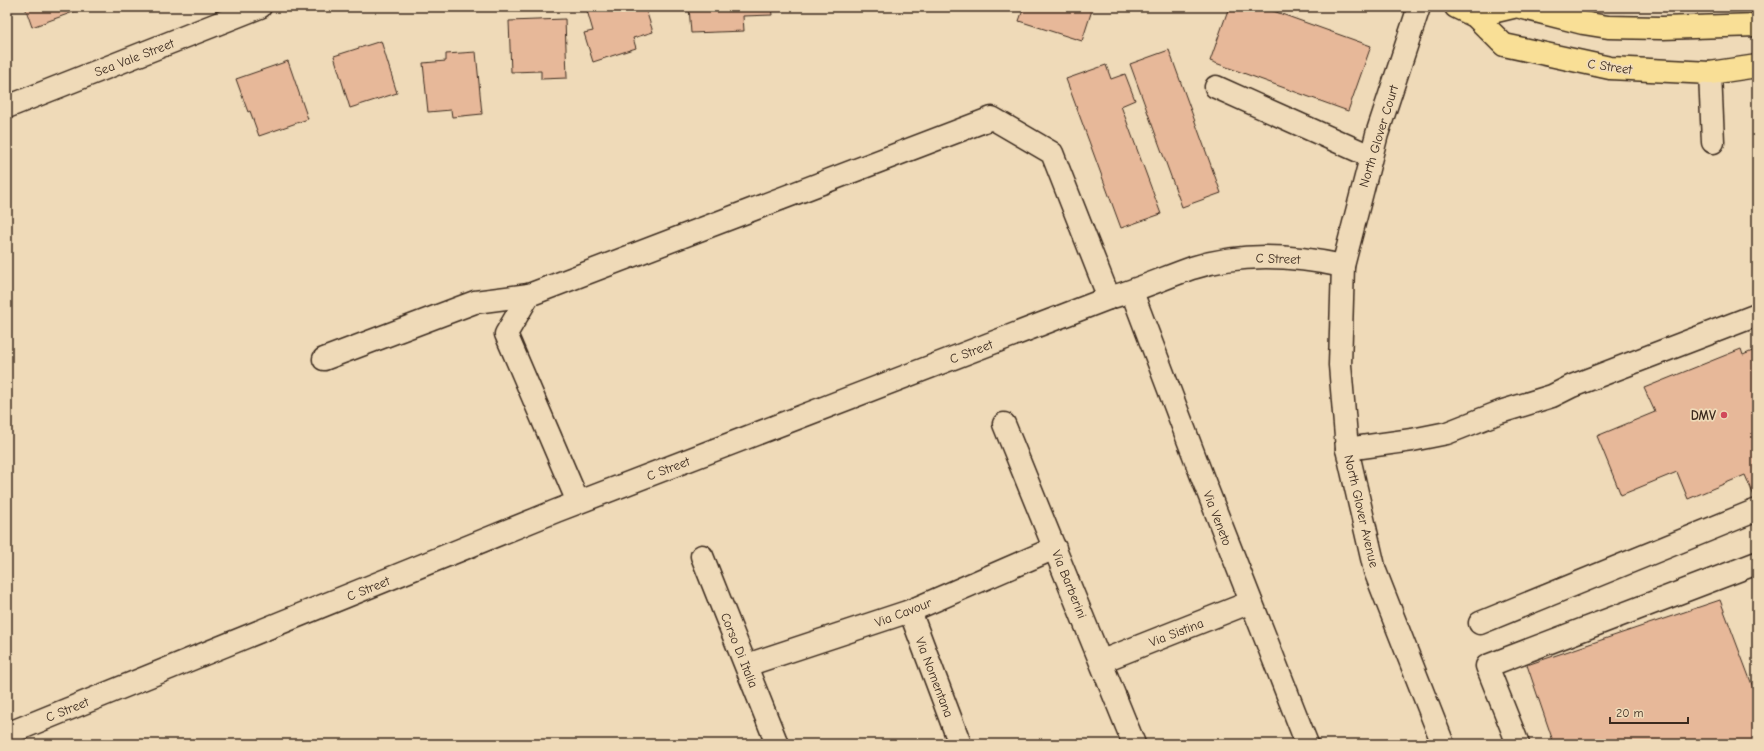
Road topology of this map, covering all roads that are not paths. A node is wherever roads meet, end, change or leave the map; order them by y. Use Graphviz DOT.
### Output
graph roads {
  1 [pos="260,7"];
  2 [pos="1419,7"];
  3 [pos="1456,7"];
  4 [pos="1513,7"];
  5 [pos="1520,7"];
  6 [pos="1475,16"];
  7 [pos="1757,25"];
  8 [pos="1757,66"];
  9 [pos="1710,72"];
  10 [pos="1216,87"];
  11 [pos="7,107"];
  12 [pos="1713,142"];
  13 [pos="1370,156"];
  14 [pos="1343,266"];
  15 [pos="1132,292"];
  16 [pos="529,295"];
  17 [pos="1109,298"];
  18 [pos="1757,315"];
  19 [pos="324,359"];
  20 [pos="1004,424"];
  21 [pos="1347,449"];
  22 [pos="578,502"];
  23 [pos="1757,510"];
  24 [pos="1055,548"];
  25 [pos="702,556"];
  26 [pos="1757,563"];
  27 [pos="1251,602"];
  28 [pos="910,611"];
  29 [pos="1480,622"];
  30 [pos="1102,661"];
  31 [pos="747,665"];
  32 [pos="7,734"];
  33 [pos="777,744"];
  34 [pos="960,744"];
  35 [pos="1134,744"];
  36 [pos="1307,744"];
  37 [pos="1443,744"];
  38 [pos="1518,744"];
  1 -- 11 [label="street, Sea Vale Street"];
  2 -- 13 [label="street, North Glover Court"];
  3 -- 6 [label="main road, C Street"];
  4 -- 6 [label="main road"];
  5 -- 7 [label="main road"];
  6 -- 9 [label="main road, C Street"];
  8 -- 9 [label="main road, C Street"];
  9 -- 12 [label="street"];
  10 -- 13 [label="street"];
  13 -- 14 [label="street, North Glover Court"];
  14 -- 15 [label="street, C Street"];
  14 -- 21 [label="street, North Glover Avenue"];
  15 -- 17 [label="street, C Street"];
  15 -- 27 [label="street, Via Veneto"];
  16 -- 17 [label="street"];
  16 -- 19 [label="street"];
  16 -- 22 [label="street"];
  17 -- 22 [label="street, C Street"];
  18 -- 21 [label="street"];
  20 -- 24 [label="street, Via Barberini"];
  21 -- 37 [label="street, North Glover Avenue"];
  22 -- 32 [label="street, C Street"];
  23 -- 29 [label="street"];
  24 -- 28 [label="street, Via Cavour"];
  24 -- 30 [label="street, Via Barberini"];
  25 -- 31 [label="street, Corso Di Italia"];
  26 -- 38 [label="street"];
  27 -- 30 [label="street, Via Sistina"];
  27 -- 36 [label="street, Via Veneto"];
  28 -- 31 [label="street, Via Cavour"];
  28 -- 34 [label="street, Via Nomentana"];
  30 -- 35 [label="street, Via Barberini"];
  31 -- 33 [label="street, Corso Di Italia"];
}
